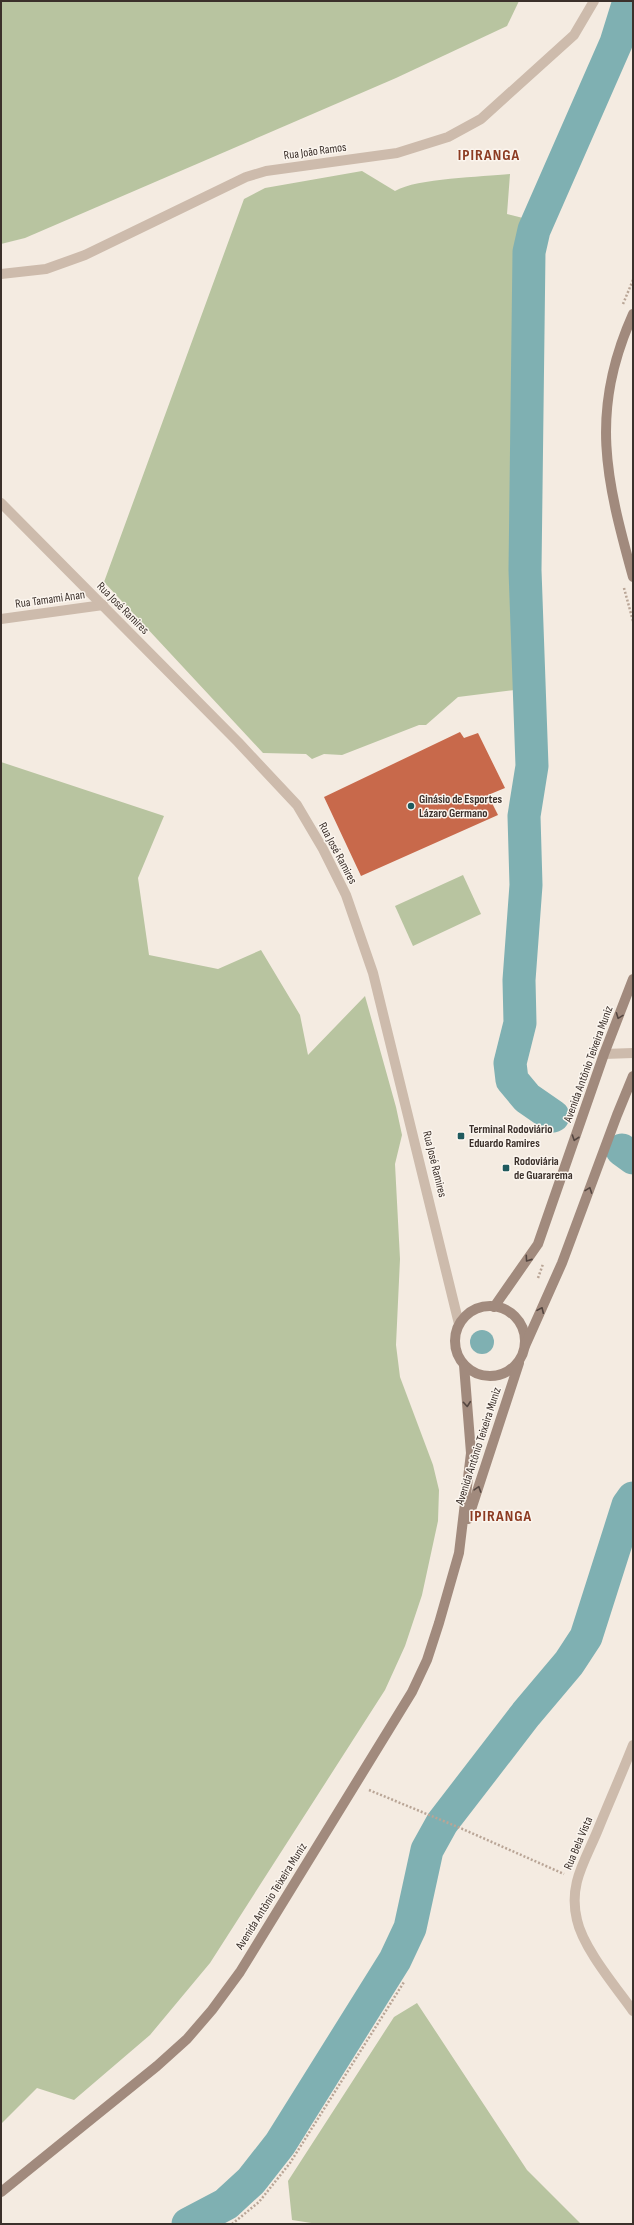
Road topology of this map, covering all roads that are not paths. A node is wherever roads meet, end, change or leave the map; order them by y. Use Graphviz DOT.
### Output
graph roads {
  1 [pos="594,1"];
  2 [pos="1,274"];
  3 [pos="633,314"];
  4 [pos="1,502"];
  5 [pos="633,577"];
  6 [pos="103,605"];
  7 [pos="1,619"];
  8 [pos="633,980"];
  9 [pos="633,1053"];
  10 [pos="604,1054"];
  11 [pos="633,1076"];
  12 [pos="630,1091"];
  13 [pos="494,1306"];
  14 [pos="460,1324"];
  15 [pos="525,1346"];
  16 [pos="520,1361"];
  17 [pos="464,1365"];
  18 [pos="461,1540"];
  19 [pos="633,1745"];
  20 [pos="633,2011"];
  21 [pos="1,2192"];
  1 -- 2 [label="street, Rua João Ramos"];
  3 -- 5 [label="main road"];
  4 -- 6 [label="street, Rua José Ramires"];
  6 -- 7 [label="street, Rua Tamami Anan"];
  6 -- 14 [label="street, Rua José Ramires"];
  8 -- 10 [label="main road, Avenida Antônio Teixeira Muniz, one-way"];
  9 -- 10 [label="street"];
  10 -- 13 [label="main road, Avenida Antônio Teixeira Muniz, one-way"];
  11 -- 12 [label="main road, Avenida Antônio Teixeira Muniz"];
  15 -- 12 [label="main road, Avenida Antônio Teixeira Muniz, one-way"];
  13 -- 14 [label="main road"];
  13 -- 15 [label="main road, Avenida Antônio Teixeira Muniz"];
  14 -- 17 [label="main road, Avenida Antônio Teixeira Muniz"];
  15 -- 16 [label="main road, Avenida Antônio Teixeira Muniz"];
  16 -- 17 [label="main road, Avenida Antônio Teixeira Muniz"];
  18 -- 16 [label="main road, Avenida Antônio Teixeira Muniz, one-way"];
  17 -- 18 [label="main road, Avenida Antônio Teixeira Muniz, one-way"];
  18 -- 21 [label="main road, Avenida Antônio Teixeira Muniz"];
  19 -- 20 [label="street, Rua Bela Vista"];
}
